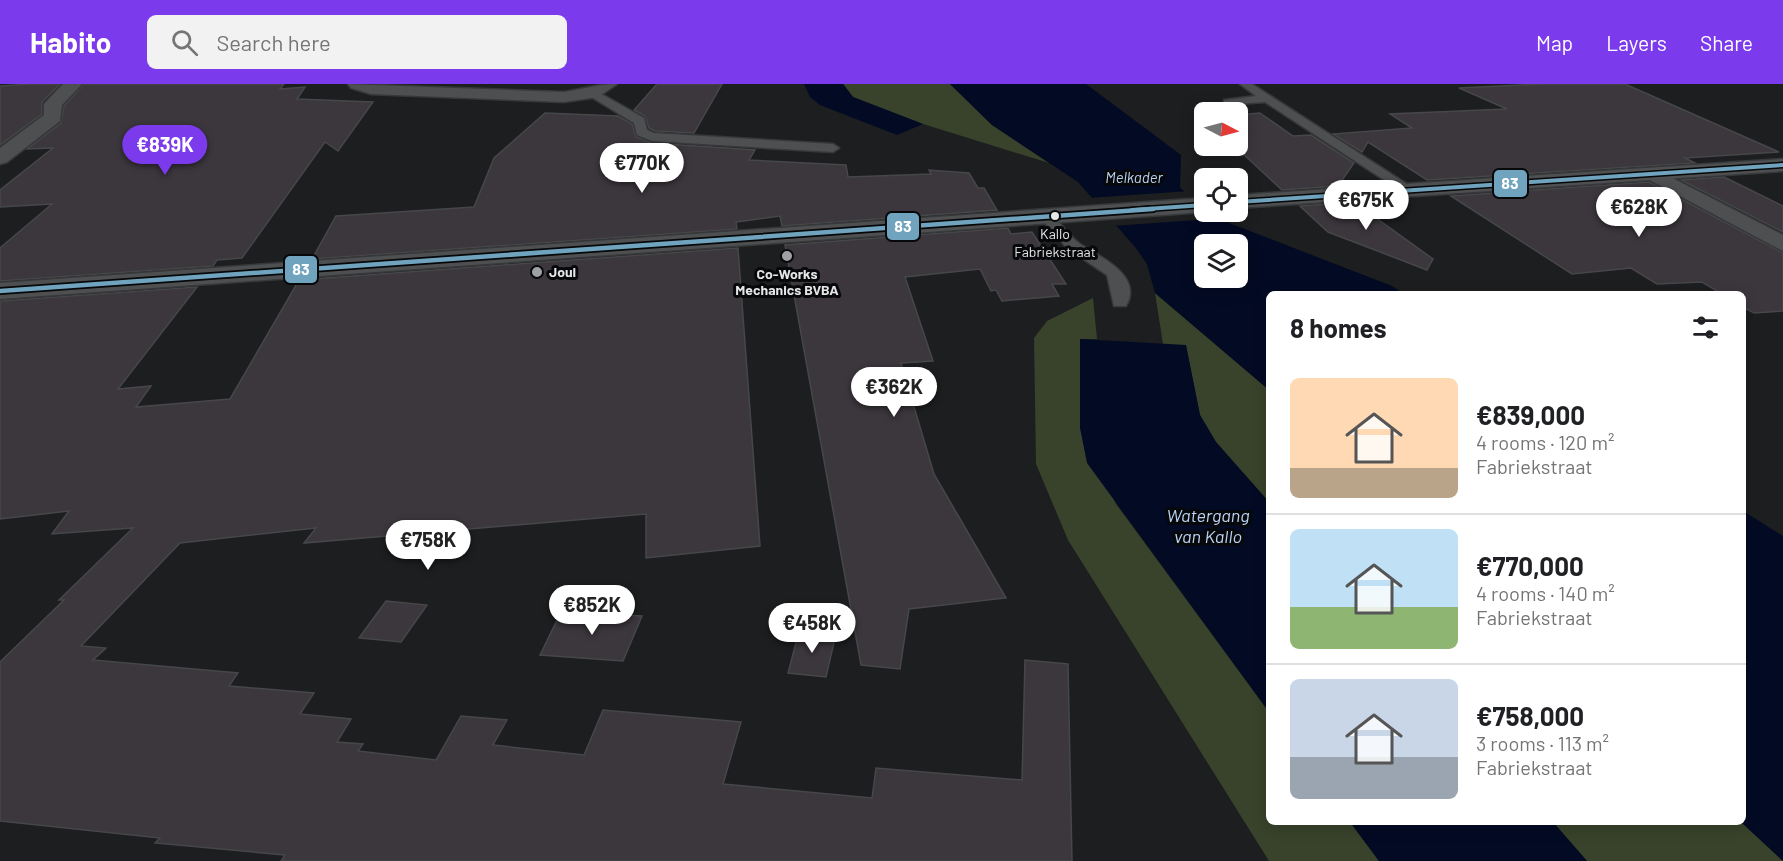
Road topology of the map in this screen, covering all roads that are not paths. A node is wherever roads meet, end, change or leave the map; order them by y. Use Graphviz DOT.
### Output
graph roads {
  1 [pos="73,84"];
  2 [pos="357,84"];
  3 [pos="608,84"];
  4 [pos="1245,84"];
  5 [pos="591,93"];
  6 [pos="1267,98"];
  7 [pos="1228,102"];
  8 [pos="833,148"];
  9 [pos="0,158"];
  10 [pos="1783,165"];
  11 [pos="1653,174"];
  12 [pos="1409,190"];
  13 [pos="1248,201"];
  14 [pos="1194,206"];
  15 [pos="1054,215"];
  16 [pos="1783,244"];
  17 [pos="0,291"];
  18 [pos="1120,302"];
  1 -- 9 [label="main road"];
  2 -- 5 [label="main road"];
  3 -- 5 [label="main road"];
  4 -- 6 [label="lane"];
  5 -- 8 [label="lane"];
  6 -- 7 [label="lane"];
  6 -- 12 [label="lane"];
  10 -- 11 [label="main road"];
  11 -- 12 [label="main road"];
  11 -- 16 [label="main road"];
  12 -- 13 [label="main road"];
  14 -- 15 [label="main road"];
  15 -- 17 [label="main road"];
  15 -- 18 [label="lane"];
}
